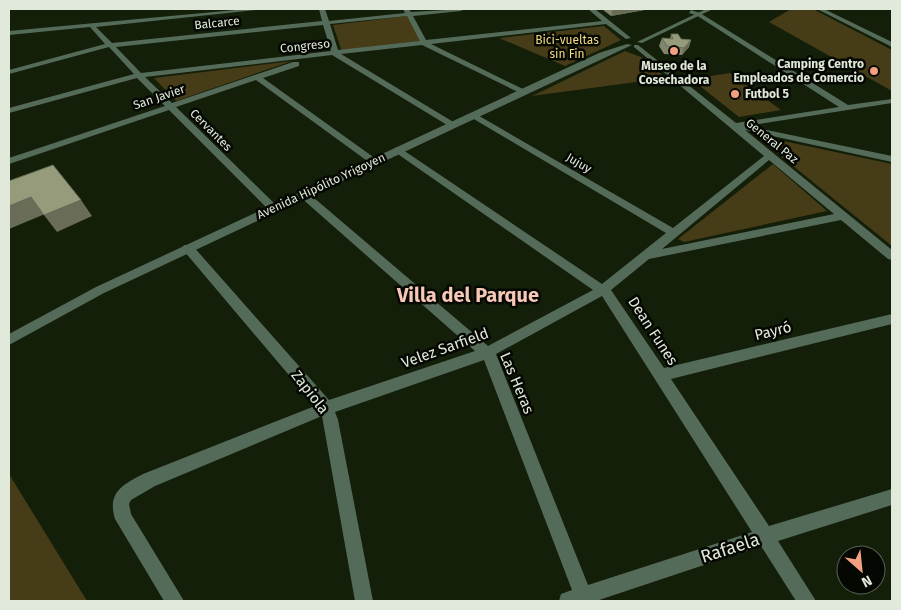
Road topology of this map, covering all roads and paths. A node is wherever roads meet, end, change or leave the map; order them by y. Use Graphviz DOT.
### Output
graph roads {
  1 [pos="263,9"];
  2 [pos="322,9"];
  3 [pos="461,9"];
  4 [pos="591,9"];
  5 [pos="710,9"];
  6 [pos="820,9"];
  7 [pos="830,11"];
  8 [pos="408,12"];
  9 [pos="696,12"];
  10 [pos="608,22"];
  11 [pos="326,23"];
  12 [pos="91,25"];
  13 [pos="9,33"];
  14 [pos="632,42"];
  15 [pos="425,44"];
  16 [pos="110,45"];
  17 [pos="892,45"];
  18 [pos="335,54"];
  19 [pos="317,56"];
  20 [pos="9,72"];
  21 [pos="138,75"];
  22 [pos="258,77"];
  23 [pos="522,92"];
  24 [pos="892,101"];
  25 [pos="170,107"];
  26 [pos="847,108"];
  27 [pos="9,112"];
  28 [pos="471,115"];
  29 [pos="452,125"];
  30 [pos="734,125"];
  31 [pos="397,150"];
  32 [pos="770,155"];
  33 [pos="892,159"];
  34 [pos="9,161"];
  35 [pos="373,161"];
  36 [pos="303,194"];
  37 [pos="273,208"];
  38 [pos="844,216"];
  39 [pos="674,233"];
  40 [pos="188,248"];
  41 [pos="648,255"];
  42 [pos="892,256"];
  43 [pos="603,290"];
  44 [pos="892,319"];
  45 [pos="41,321"];
  46 [pos="9,333"];
  47 [pos="9,340"];
  48 [pos="486,352"];
  49 [pos="662,375"];
  50 [pos="326,408"];
  51 [pos="892,497"];
  52 [pos="766,536"];
  53 [pos="575,599"];
  54 [pos="175,601"];
  55 [pos="364,601"];
  56 [pos="807,601"];
  1 -- 12 [label="street"];
  2 -- 11 [label="street"];
  3 -- 8 [label="street, Balcarce"];
  4 -- 10 [label="street, General Paz"];
  5 -- 9 [label="street, Avenida Hipólito Yrigoyen"];
  6 -- 7 [label="street"];
  7 -- 17 [label="street"];
  8 -- 11 [label="street, Balcarce"];
  8 -- 15 [label="street"];
  9 -- 14 [label="street, Avenida Hipólito Yrigoyen"];
  9 -- 26 [label="street"];
  10 -- 14 [label="street, General Paz"];
  10 -- 15 [label="street, Congreso"];
  11 -- 16 [label="street, Balcarce"];
  11 -- 18 [label="street"];
  12 -- 13 [label="street"];
  12 -- 16 [label="street, Cervantes"];
  14 -- 23 [label="street, Avenida Hipólito Yrigoyen"];
  14 -- 30 [label="street, General Paz"];
  15 -- 18 [label="street, Congreso"];
  15 -- 23 [label="street"];
  16 -- 20 [label="street, Balcarce"];
  16 -- 21 [label="street, Cervantes"];
  18 -- 19 [label="street, Congreso"];
  18 -- 29 [label="street"];
  19 -- 21 [label="street, Congreso"];
  19 -- 22 [label="street, San Javier"];
  21 -- 25 [label="street, Cervantes"];
  21 -- 27 [label="street, Congreso"];
  22 -- 25 [label="street, San Javier"];
  22 -- 35 [label="street"];
  23 -- 28 [label="street, Avenida Hipólito Yrigoyen"];
  24 -- 26 [label="street"];
  25 -- 34 [label="street, San Javier"];
  25 -- 37 [label="street, Cervantes"];
  26 -- 30 [label="street"];
  28 -- 29 [label="street, Avenida Hipólito Yrigoyen"];
  28 -- 39 [label="street, Jujuy"];
  29 -- 31 [label="street, Avenida Hipólito Yrigoyen"];
  30 -- 32 [label="street, General Paz"];
  30 -- 33 [label="street"];
  31 -- 35 [label="street, Avenida Hipólito Yrigoyen"];
  31 -- 43 [label="street, Dean Funes"];
  32 -- 38 [label="street, General Paz"];
  32 -- 39 [label="street, Velez Sarfield"];
  35 -- 36 [label="street, Avenida Hipólito Yrigoyen"];
  36 -- 37 [label="street, Avenida Hipólito Yrigoyen"];
  36 -- 48 [label="street, Las Heras"];
  37 -- 40 [label="street, Avenida Hipólito Yrigoyen"];
  38 -- 41 [label="street"];
  38 -- 42 [label="street, General Paz"];
  39 -- 41 [label="street, Velez Sarfield"];
  40 -- 45 [label="street, Avenida Hipólito Yrigoyen"];
  40 -- 50 [label="street, Zapiola"];
  41 -- 43 [label="street, Velez Sarfield"];
  43 -- 48 [label="street, Velez Sarfield"];
  43 -- 49 [label="street, Dean Funes"];
  44 -- 49 [label="street, Payró"];
  45 -- 46 [label="street, Avenida Hipólito Yrigoyen"];
  45 -- 47 [label="street, Avenida Hipólito Yrigoyen"];
  48 -- 50 [label="street, Velez Sarfield"];
  48 -- 53 [label="street, Las Heras"];
  49 -- 52 [label="street, Dean Funes"];
  50 -- 54 [label="street, Velez Sarfield"];
  50 -- 55 [label="street, Zapiola"];
  51 -- 52 [label="street, Rafaela"];
  52 -- 53 [label="street, Rafaela"];
  52 -- 56 [label="street, Dean Funes"];
}
